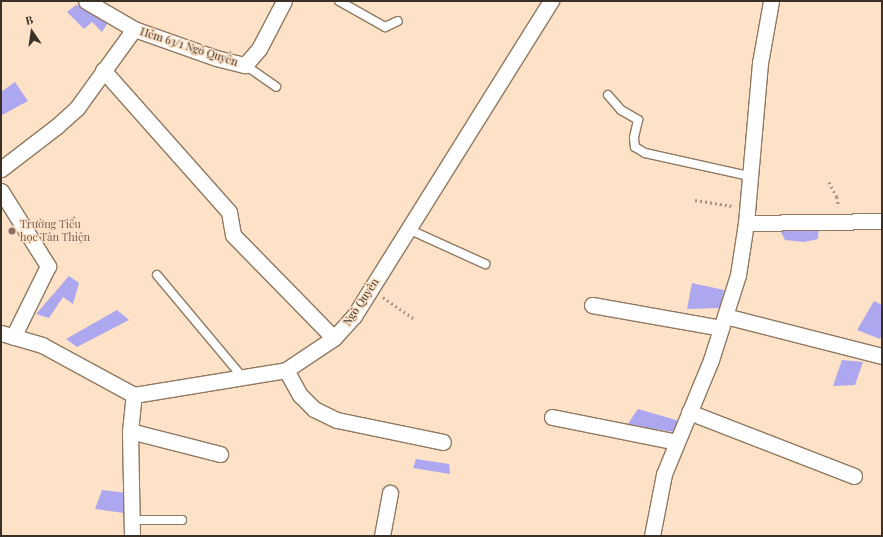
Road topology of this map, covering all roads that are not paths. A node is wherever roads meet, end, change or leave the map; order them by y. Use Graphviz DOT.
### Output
graph roads {
  1 [pos="86,1"];
  2 [pos="284,1"];
  3 [pos="339,1"];
  4 [pos="551,1"];
  5 [pos="771,1"];
  6 [pos="398,21"];
  7 [pos="134,28"];
  8 [pos="245,65"];
  9 [pos="103,70"];
  10 [pos="276,87"];
  11 [pos="608,95"];
  12 [pos="1,169"];
  13 [pos="750,176"];
  14 [pos="1,191"];
  15 [pos="882,221"];
  16 [pos="746,223"];
  17 [pos="408,229"];
  18 [pos="485,264"];
  19 [pos="157,275"];
  20 [pos="592,306"];
  21 [pos="723,322"];
  22 [pos="7,335"];
  23 [pos="334,338"];
  24 [pos="882,356"];
  25 [pos="286,370"];
  26 [pos="243,378"];
  27 [pos="134,395"];
  28 [pos="690,412"];
  29 [pos="552,417"];
  30 [pos="130,431"];
  31 [pos="443,442"];
  32 [pos="677,442"];
  33 [pos="220,454"];
  34 [pos="854,476"];
  35 [pos="390,493"];
  36 [pos="131,520"];
  37 [pos="182,520"];
  38 [pos="132,536"];
  39 [pos="382,536"];
  40 [pos="652,536"];
  1 -- 7 [label="street"];
  2 -- 8 [label="street, Hẻm 63/1 Ngô Quyền"];
  3 -- 6 [label="lane"];
  4 -- 17 [label="street, Ngô Quyền"];
  5 -- 13 [label="street"];
  7 -- 8 [label="street, Hẻm 63/1 Ngô Quyền"];
  7 -- 9 [label="street, Hẻm 63/1 Ngô Quyền"];
  8 -- 10 [label="lane"];
  9 -- 12 [label="street, Hẻm 63/1 Ngô Quyền"];
  9 -- 23 [label="street"];
  11 -- 13 [label="lane"];
  13 -- 16 [label="street"];
  14 -- 22 [label="street"];
  15 -- 16 [label="street"];
  16 -- 21 [label="street"];
  17 -- 18 [label="lane"];
  17 -- 23 [label="street, Ngô Quyền"];
  19 -- 26 [label="lane"];
  20 -- 21 [label="street"];
  21 -- 24 [label="street"];
  21 -- 28 [label="street"];
  22 -- 27 [label="street"];
  23 -- 25 [label="street, Ngô Quyền"];
  25 -- 26 [label="street, Ngô Quyền"];
  25 -- 31 [label="street"];
  26 -- 27 [label="street, Ngô Quyền"];
  27 -- 30 [label="street"];
  28 -- 32 [label="street"];
  28 -- 34 [label="street"];
  29 -- 32 [label="street"];
  30 -- 33 [label="street"];
  30 -- 36 [label="street"];
  32 -- 40 [label="street"];
  35 -- 39 [label="street"];
  36 -- 37 [label="lane"];
  36 -- 38 [label="street"];
}
